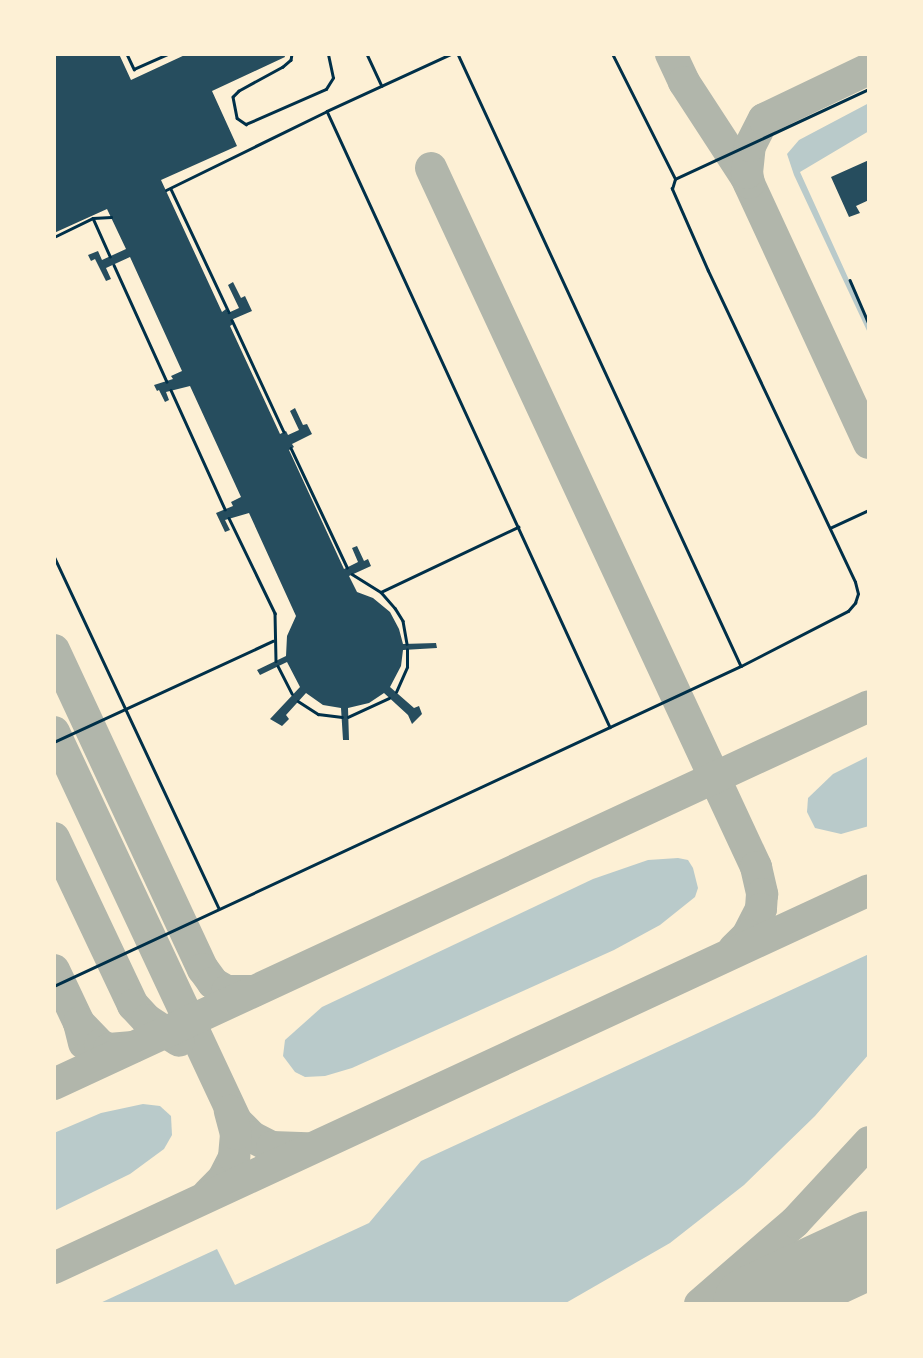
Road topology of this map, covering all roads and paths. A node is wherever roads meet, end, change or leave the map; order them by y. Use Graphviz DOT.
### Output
graph roads {
  1 [pos="127,54"];
  2 [pos="167,54"];
  3 [pos="292,54"];
  4 [pos="328,54"];
  5 [pos="367,54"];
  6 [pos="451,54"];
  7 [pos="458,54"];
  8 [pos="612,54"];
  9 [pos="382,86"];
  10 [pos="869,89"];
  11 [pos="327,111"];
  12 [pos="675,179"];
  13 [pos="111,217"];
  14 [pos="93,218"];
  15 [pos="54,237"];
  16 [pos="110,256"];
  17 [pos="114,265"];
  18 [pos="850,280"];
  19 [pos="229,312"];
  20 [pos="232,320"];
  21 [pos="869,324"];
  22 [pos="167,382"];
  23 [pos="171,390"];
  24 [pos="284,432"];
  25 [pos="291,448"];
  26 [pos="225,509"];
  27 [pos="869,510"];
  28 [pos="229,518"];
  29 [pos="518,527"];
  30 [pos="830,528"];
  31 [pos="54,556"];
  32 [pos="347,567"];
  33 [pos="352,574"];
  34 [pos="382,592"];
  35 [pos="273,641"];
  36 [pos="407,644"];
  37 [pos="407,650"];
  38 [pos="276,661"];
  39 [pos="278,666"];
  40 [pos="741,666"];
  41 [pos="396,692"];
  42 [pos="292,694"];
  43 [pos="389,698"];
  44 [pos="298,701"];
  45 [pos="126,709"];
  46 [pos="342,717"];
  47 [pos="348,717"];
  48 [pos="610,727"];
  49 [pos="54,742"];
  50 [pos="219,909"];
  51 [pos="54,986"];
  1 -- 2 [label="lane"];
  3 -- 4 [label="lane"];
  5 -- 9 [label="lane"];
  6 -- 9 [label="lane"];
  7 -- 40 [label="lane"];
  8 -- 12 [label="lane"];
  9 -- 11 [label="lane"];
  10 -- 12 [label="lane"];
  11 -- 19 [label="lane"];
  11 -- 29 [label="lane"];
  12 -- 30 [label="lane"];
  13 -- 14 [label="lane"];
  14 -- 15 [label="lane"];
  14 -- 16 [label="lane"];
  17 -- 22 [label="lane"];
  18 -- 21 [label="lane"];
  20 -- 24 [label="lane"];
  23 -- 26 [label="lane"];
  25 -- 32 [label="lane"];
  27 -- 30 [label="lane"];
  28 -- 35 [label="lane"];
  29 -- 34 [label="lane"];
  29 -- 48 [label="lane"];
  30 -- 40 [label="lane"];
  31 -- 45 [label="lane"];
  33 -- 34 [label="lane"];
  34 -- 36 [label="lane"];
  35 -- 38 [label="lane"];
  35 -- 45 [label="lane"];
  37 -- 41 [label="lane"];
  39 -- 42 [label="lane"];
  40 -- 48 [label="lane"];
  43 -- 47 [label="lane"];
  44 -- 46 [label="lane"];
  45 -- 49 [label="lane"];
  45 -- 50 [label="lane"];
  48 -- 50 [label="lane"];
  50 -- 51 [label="lane"];
}
